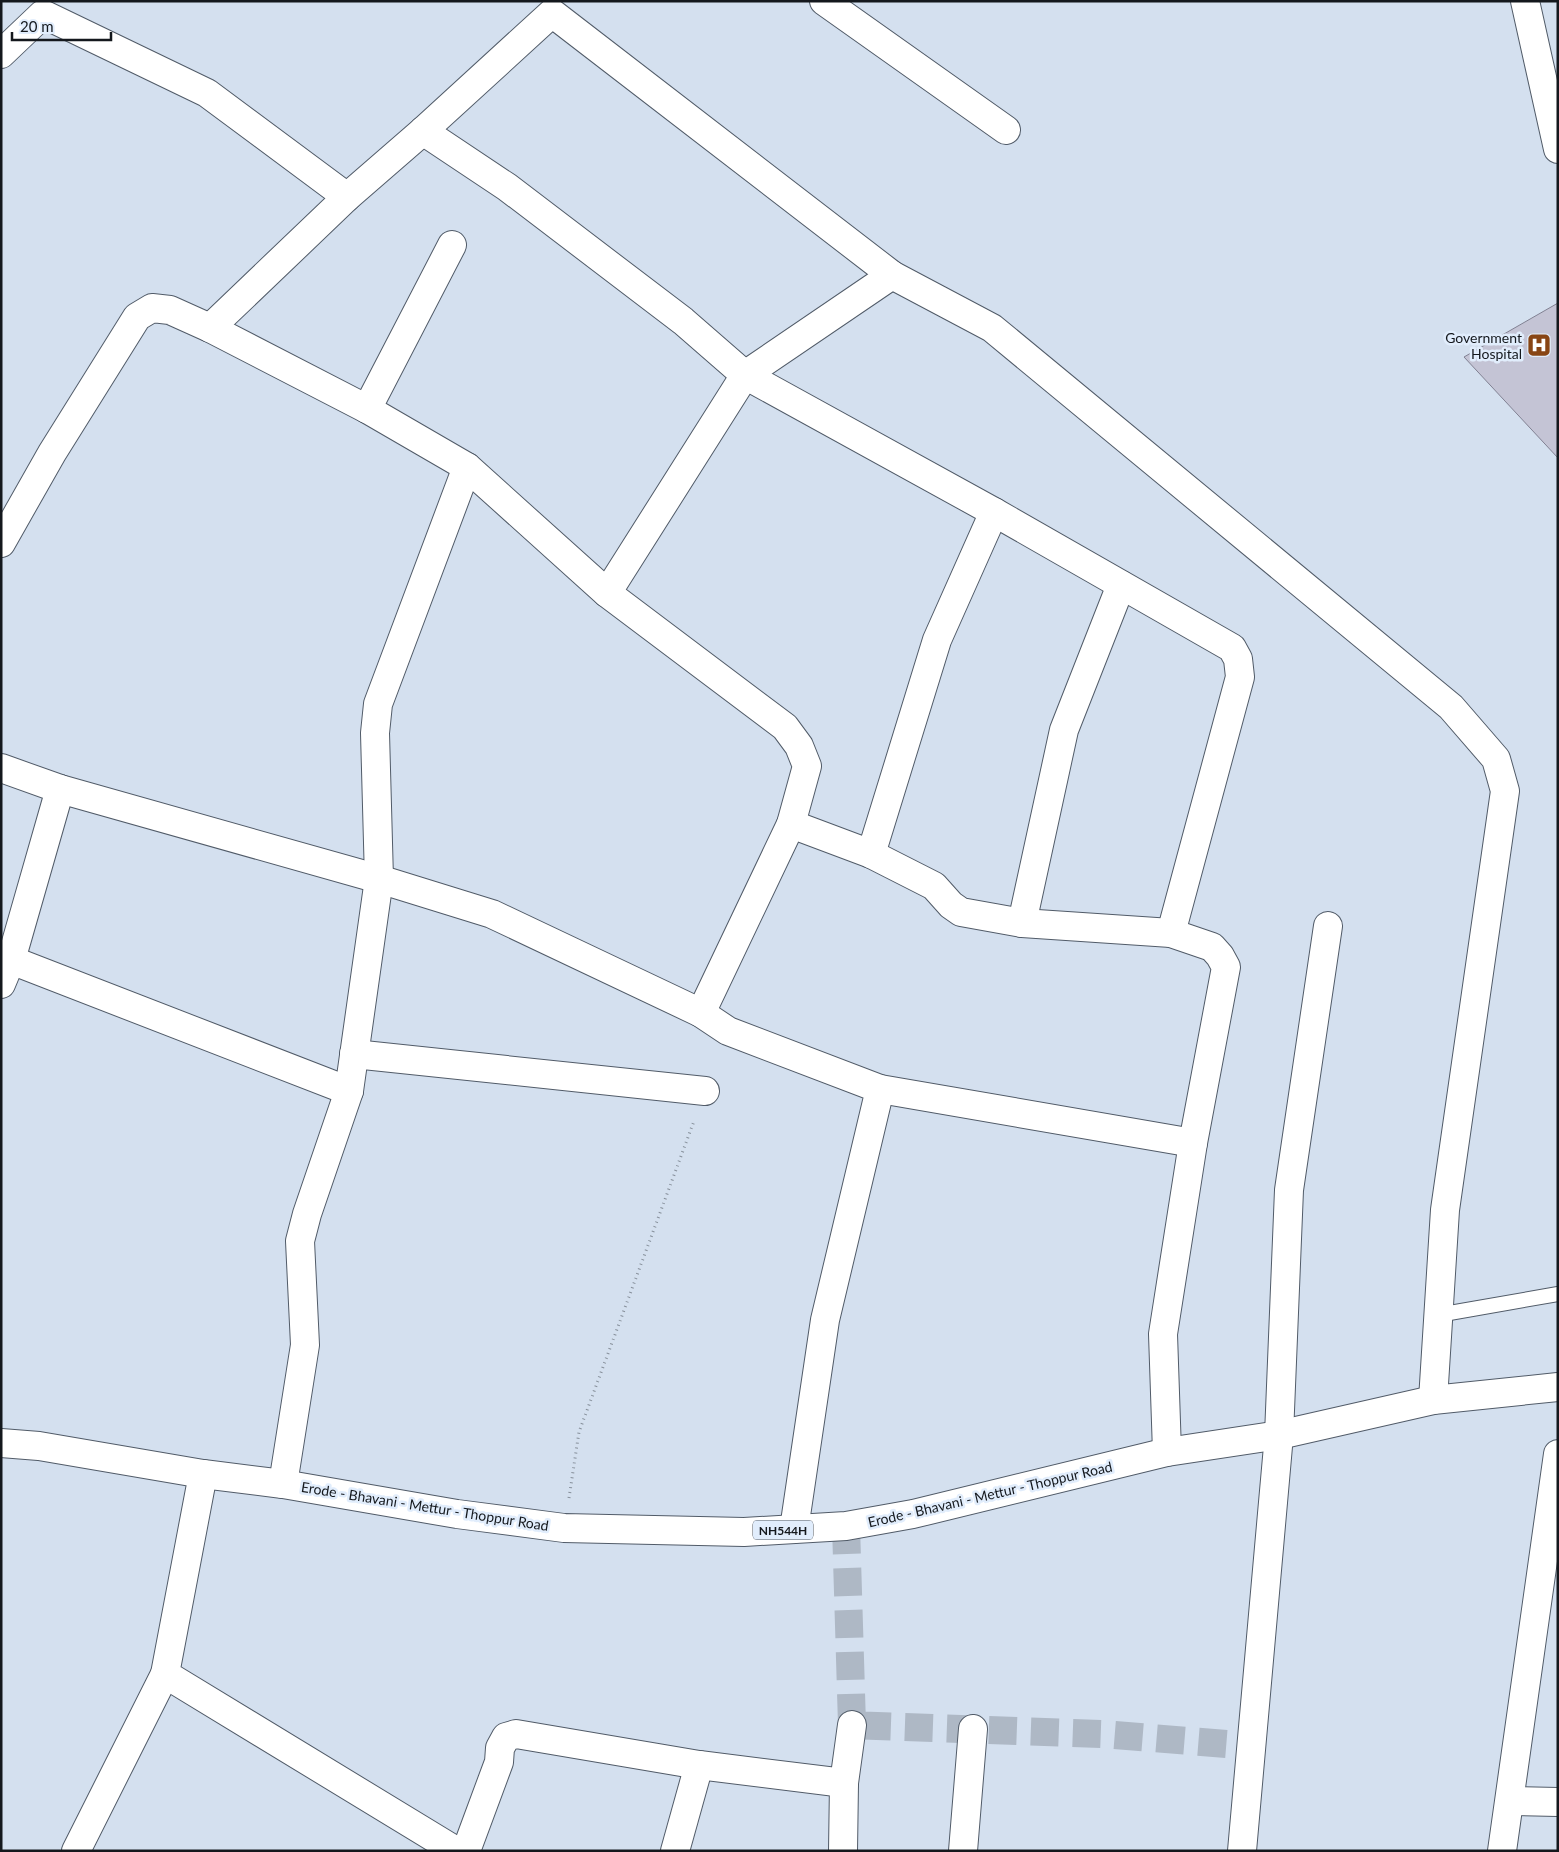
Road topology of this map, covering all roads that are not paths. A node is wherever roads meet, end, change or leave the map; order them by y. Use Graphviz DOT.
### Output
graph roads {
  1 [pos="824,1"];
  2 [pos="1525,1"];
  3 [pos="551,5"];
  4 [pos="1,54"];
  5 [pos="1006,130"];
  6 [pos="423,131"];
  7 [pos="1558,149"];
  8 [pos="347,197"];
  9 [pos="452,244"];
  10 [pos="892,275"];
  11 [pos="210,328"];
  12 [pos="745,375"];
  13 [pos="367,409"];
  14 [pos="467,467"];
  15 [pos="994,512"];
  16 [pos="8,515"];
  17 [pos="1,543"];
  18 [pos="1121,585"];
  19 [pos="607,592"];
  20 [pos="1,768"];
  21 [pos="60,789"];
  22 [pos="791,824"];
  23 [pos="871,854"];
  24 [pos="379,879"];
  25 [pos="1022,923"];
  26 [pos="1328,926"];
  27 [pos="1171,933"];
  28 [pos="6,972"];
  29 [pos="700,1013"];
  30 [pos="354,1054"];
  31 [pos="880,1089"];
  32 [pos="349,1090"];
  33 [pos="705,1091"];
  34 [pos="1193,1143"];
  35 [pos="1558,1294"];
  36 [pos="1438,1315"];
  37 [pos="1558,1387"];
  38 [pos="1433,1400"];
  39 [pos="1279,1435"];
  40 [pos="1,1443"];
  41 [pos="1167,1452"];
  42 [pos="1558,1454"];
  43 [pos="203,1474"];
  44 [pos="283,1484"];
  45 [pos="794,1529"];
  46 [pos="1548,1587"];
  47 [pos="165,1674"];
  48 [pos="852,1725"];
  49 [pos="973,1730"];
  50 [pos="699,1765"];
  51 [pos="844,1783"];
  52 [pos="1510,1801"];
  53 [pos="1558,1802"];
  54 [pos="76,1851"];
  55 [pos="456,1851"];
  56 [pos="466,1851"];
  57 [pos="675,1851"];
  58 [pos="843,1851"];
  59 [pos="963,1851"];
  60 [pos="1242,1851"];
  61 [pos="1502,1851"];
  1 -- 5 [label="main road"];
  2 -- 7 [label="main road"];
  3 -- 6 [label="main road"];
  3 -- 10 [label="main road"];
  4 -- 8 [label="main road"];
  6 -- 8 [label="main road"];
  6 -- 12 [label="main road"];
  8 -- 11 [label="main road"];
  9 -- 13 [label="main road"];
  10 -- 12 [label="main road"];
  10 -- 36 [label="main road"];
  11 -- 13 [label="main road"];
  11 -- 16 [label="main road"];
  12 -- 15 [label="main road"];
  12 -- 19 [label="main road"];
  13 -- 14 [label="main road"];
  14 -- 19 [label="main road"];
  14 -- 24 [label="main road"];
  15 -- 18 [label="main road"];
  15 -- 23 [label="main road"];
  16 -- 17 [label="main road"];
  18 -- 25 [label="main road"];
  18 -- 27 [label="main road"];
  19 -- 22 [label="main road"];
  20 -- 21 [label="main road"];
  21 -- 24 [label="main road"];
  21 -- 28 [label="main road"];
  22 -- 23 [label="main road"];
  22 -- 29 [label="main road"];
  23 -- 25 [label="main road"];
  24 -- 29 [label="main road"];
  24 -- 30 [label="main road"];
  25 -- 27 [label="main road"];
  26 -- 39 [label="main road"];
  27 -- 34 [label="main road"];
  28 -- 32 [label="main road"];
  29 -- 31 [label="main road"];
  30 -- 32 [label="main road"];
  30 -- 33 [label="main road"];
  31 -- 34 [label="main road"];
  31 -- 45 [label="main road"];
  32 -- 44 [label="main road"];
  34 -- 41 [label="main road"];
  35 -- 36 [label="lane"];
  36 -- 38 [label="main road"];
  37 -- 38 [label="main road, Erode - Bhavani - Mettur - Thoppur Road / NH544H"];
  38 -- 39 [label="main road, Erode - Bhavani - Mettur - Thoppur Road / NH544H"];
  39 -- 41 [label="main road, Erode - Bhavani - Mettur - Thoppur Road / NH544H"];
  39 -- 60 [label="main road"];
  40 -- 43 [label="main road, Erode - Bhavani - Mettur - Thoppur Road / NH544H"];
  41 -- 45 [label="main road, Erode - Bhavani - Mettur - Thoppur Road / NH544H"];
  42 -- 46 [label="main road"];
  43 -- 44 [label="main road, Erode - Bhavani - Mettur - Thoppur Road / NH544H"];
  43 -- 47 [label="main road"];
  44 -- 45 [label="main road, Erode - Bhavani - Mettur - Thoppur Road / NH544H"];
  46 -- 52 [label="main road"];
  47 -- 54 [label="main road"];
  47 -- 55 [label="main road"];
  48 -- 51 [label="main road"];
  49 -- 59 [label="main road"];
  50 -- 51 [label="main road"];
  50 -- 56 [label="main road"];
  50 -- 57 [label="main road"];
  51 -- 58 [label="main road"];
  52 -- 53 [label="main road"];
  52 -- 61 [label="main road"];
}
